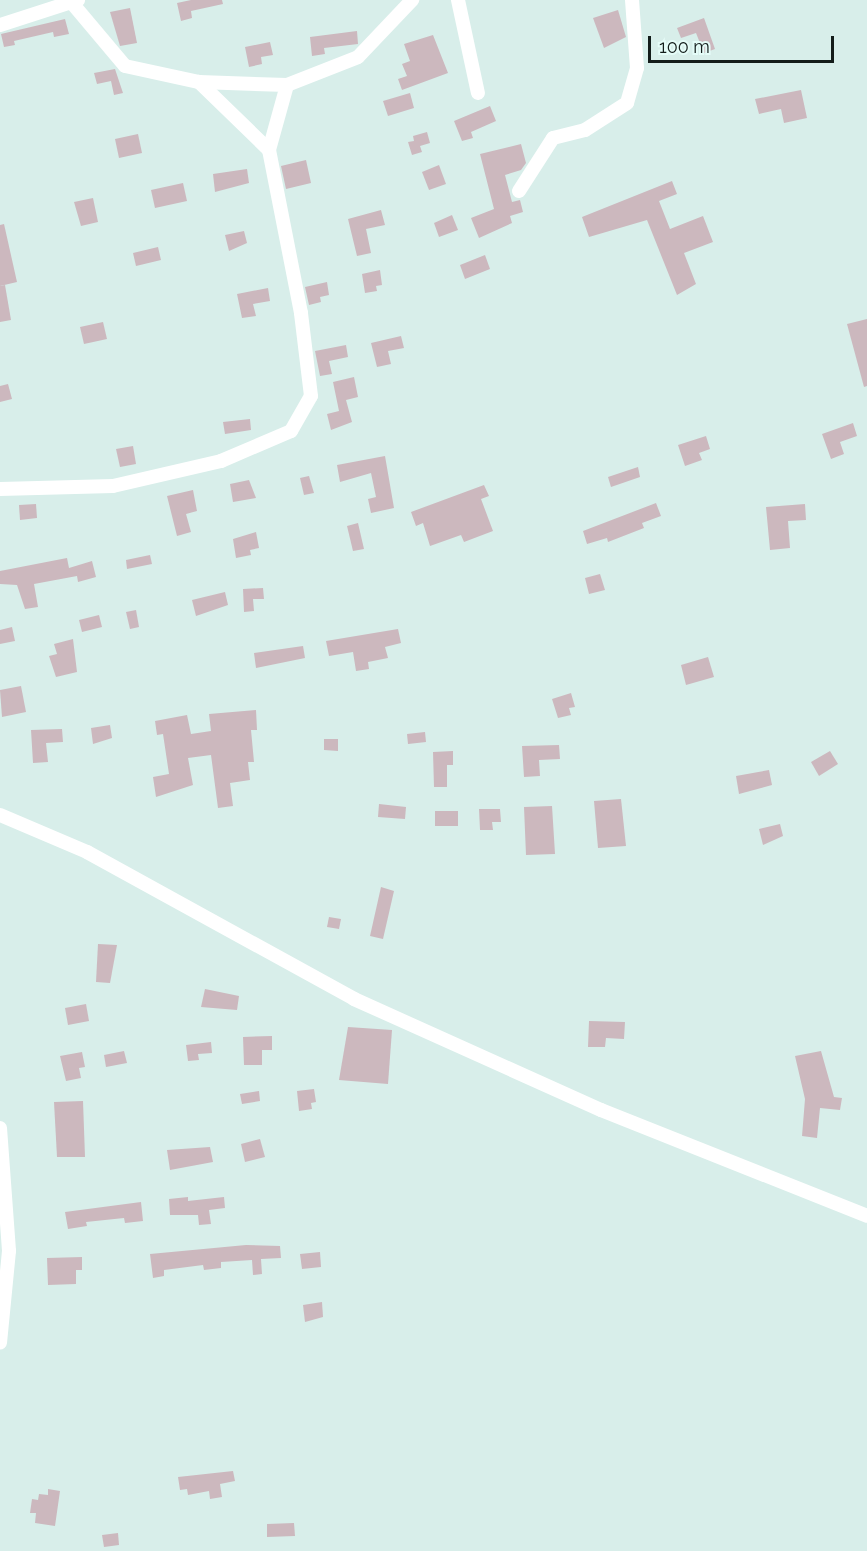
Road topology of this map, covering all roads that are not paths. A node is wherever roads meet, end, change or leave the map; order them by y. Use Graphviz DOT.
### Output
graph roads {
  1 [pos="412,0"];
  2 [pos="458,0"];
  3 [pos="632,0"];
  4 [pos="75,2"];
  5 [pos="0,25"];
  6 [pos="199,82"];
  7 [pos="287,85"];
  8 [pos="478,93"];
  9 [pos="269,150"];
  10 [pos="519,191"];
  11 [pos="0,489"];
  12 [pos="0,814"];
  13 [pos="0,1128"];
  14 [pos="867,1215"];
  15 [pos="0,1343"];
  1 -- 7 [label="street"];
  2 -- 8 [label="street"];
  3 -- 10 [label="street"];
  4 -- 5 [label="street"];
  4 -- 6 [label="street"];
  6 -- 7 [label="street"];
  6 -- 9 [label="street"];
  7 -- 9 [label="street"];
  9 -- 11 [label="street"];
  12 -- 14 [label="street"];
  13 -- 15 [label="street"];
}
